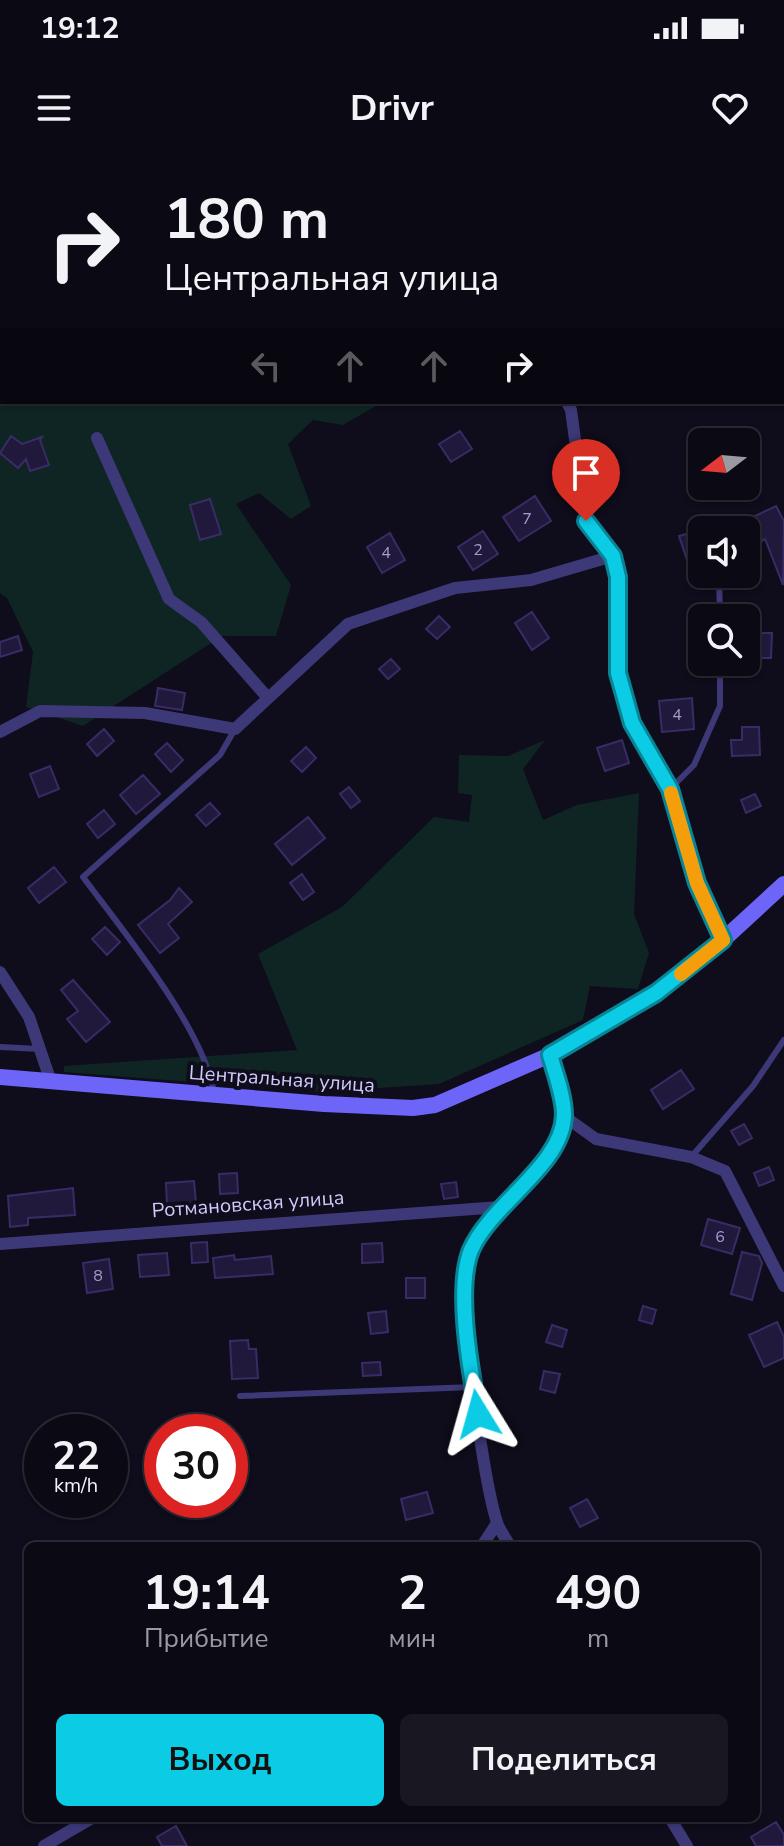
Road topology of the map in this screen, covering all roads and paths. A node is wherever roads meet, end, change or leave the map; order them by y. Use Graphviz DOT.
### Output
graph roads {
  1 [pos="568,404"];
  2 [pos="97,438"];
  3 [pos="613,556"];
  4 [pos="720,676"];
  5 [pos="268,698"];
  6 [pos="235,729"];
  7 [pos="0,732"];
  8 [pos="670,789"];
  9 [pos="784,884"];
  10 [pos="723,940"];
  11 [pos="0,972"];
  12 [pos="784,1040"];
  13 [pos="0,1047"];
  14 [pos="40,1049"];
  15 [pos="550,1055"];
  16 [pos="0,1077"];
  17 [pos="50,1079"];
  18 [pos="214,1094"];
  19 [pos="564,1116"];
  20 [pos="691,1157"];
  21 [pos="500,1207"];
  22 [pos="0,1244"];
  23 [pos="784,1286"];
  24 [pos="473,1387"];
  25 [pos="240,1396"];
  26 [pos="497,1523"];
  27 [pos="485,1542"];
  28 [pos="508,1542"];
  29 [pos="85,1822"];
  30 [pos="672,1822"];
  31 [pos="44,1846"];
  32 [pos="687,1846"];
  1 -- 3 [label="street"];
  2 -- 5 [label="street"];
  3 -- 5 [label="street"];
  3 -- 8 [label="street"];
  4 -- 8 [label="lane"];
  5 -- 6 [label="street"];
  6 -- 7 [label="street"];
  6 -- 18 [label="lane"];
  8 -- 10 [label="street"];
  9 -- 10 [label="street, Центральная улица"];
  10 -- 15 [label="street, Центральная улица"];
  11 -- 14 [label="street"];
  12 -- 20 [label="lane"];
  13 -- 14 [label="lane"];
  14 -- 17 [label="street"];
  15 -- 18 [label="street, Центральная улица"];
  15 -- 19 [label="street"];
  16 -- 17 [label="street, Центральная улица"];
  17 -- 18 [label="street, Центральная улица"];
  19 -- 20 [label="street"];
  19 -- 21 [label="street"];
  20 -- 23 [label="street"];
  21 -- 22 [label="street, Ротмановская улица"];
  21 -- 24 [label="street"];
  24 -- 25 [label="lane"];
  24 -- 26 [label="street"];
  26 -- 27 [label="street"];
  26 -- 28 [label="street"];
  29 -- 31 [label="street"];
  30 -- 32 [label="street"];
}
